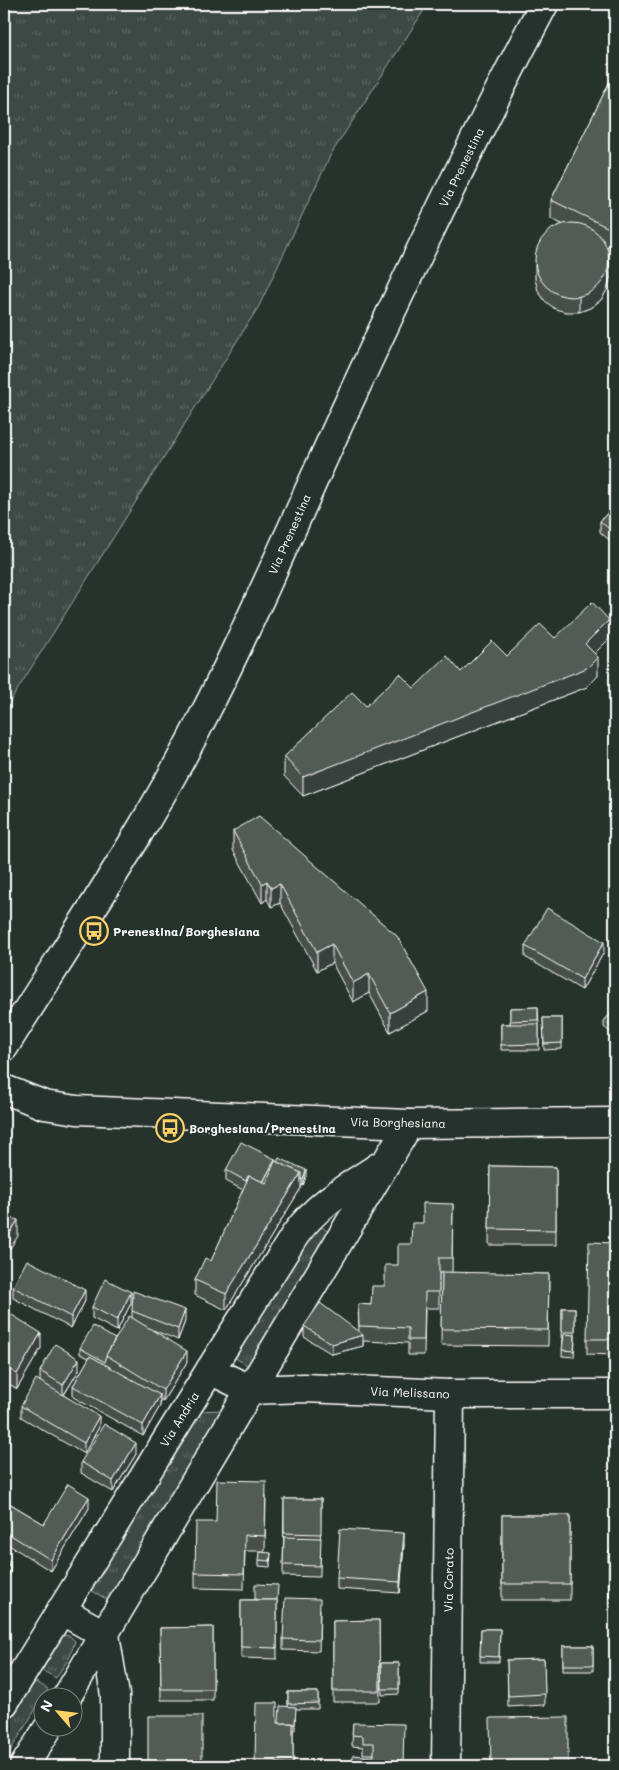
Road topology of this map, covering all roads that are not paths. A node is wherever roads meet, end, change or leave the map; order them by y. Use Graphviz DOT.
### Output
graph roads {
  1 [pos="544,4"];
  2 [pos="4,1047"];
  3 [pos="4,1089"];
  4 [pos="615,1122"];
  5 [pos="409,1124"];
  6 [pos="386,1163"];
  7 [pos="210,1370"];
  8 [pos="250,1390"];
  9 [pos="450,1394"];
  10 [pos="615,1394"];
  11 [pos="61,1610"];
  12 [pos="105,1635"];
  13 [pos="72,1688"];
  14 [pos="4,1703"];
  15 [pos="42,1738"];
  16 [pos="24,1766"];
  17 [pos="115,1766"];
  18 [pos="446,1766"];
  1 -- 2 [label="street, Via Prenestina"];
  3 -- 5 [label="street, Via Borghesiana"];
  4 -- 5 [label="street, Via Borghesiana"];
  5 -- 6 [label="street, Via Andria"];
  6 -- 7 [label="street, Via Andria"];
  6 -- 8 [label="street, Via Andria"];
  7 -- 8 [label="street, Via Melissano"];
  7 -- 11 [label="street, Via Andria"];
  8 -- 9 [label="street, Via Melissano"];
  8 -- 12 [label="street, Via Andria"];
  9 -- 10 [label="street, Via Melissano"];
  9 -- 18 [label="street, Via Corato"];
  11 -- 12 [label="street"];
  11 -- 14 [label="street, Via Andria"];
  12 -- 13 [label="street, Via Andria"];
  12 -- 17 [label="street"];
  15 -- 16 [label="street"];
}
